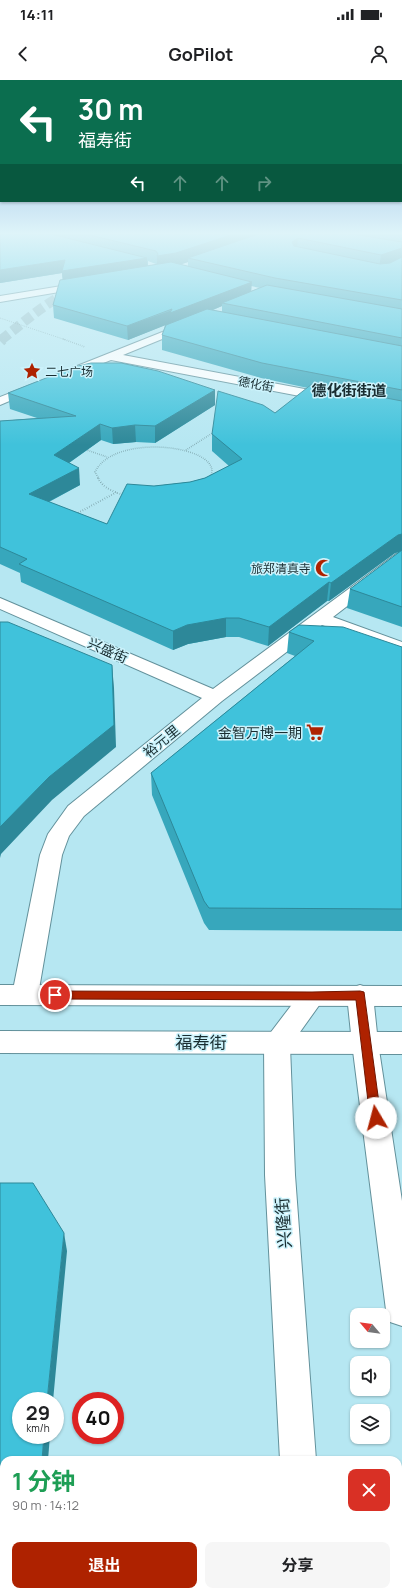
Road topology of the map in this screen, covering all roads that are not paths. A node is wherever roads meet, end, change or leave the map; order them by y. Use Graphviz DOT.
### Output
graph roads {
  1 [pos="199,320"];
  2 [pos="110,356"];
  3 [pos="58,377"];
  4 [pos="44,383"];
  5 [pos="0,401"];
  6 [pos="343,401"];
  7 [pos="402,557"];
  8 [pos="0,603"];
  9 [pos="320,618"];
  10 [pos="402,648"];
  11 [pos="215,697"];
  12 [pos="0,995"];
  13 [pos="25,995"];
  14 [pos="360,996"];
  15 [pos="402,996"];
  16 [pos="312,997"];
  17 [pos="0,1042"];
  18 [pos="365,1043"];
  19 [pos="402,1043"];
  20 [pos="277,1044"];
  21 [pos="402,1310"];
  22 [pos="298,1456"];
  1 -- 2 [label="street"];
  2 -- 3 [label="street"];
  2 -- 6 [label="street, 德化街"];
  4 -- 5 [label="street"];
  7 -- 9 [label="street, 裕元里"];
  8 -- 11 [label="street, 兴盛街"];
  9 -- 10 [label="street"];
  9 -- 11 [label="street, 裕元里"];
  11 -- 13 [label="street, 裕元里"];
  12 -- 13 [label="street"];
  13 -- 16 [label="street"];
  14 -- 15 [label="street"];
  14 -- 16 [label="street"];
  14 -- 18 [label="street"];
  16 -- 20 [label="street"];
  17 -- 20 [label="street, 福寿街"];
  18 -- 19 [label="street, 福寿街"];
  18 -- 20 [label="street, 福寿街"];
  18 -- 21 [label="street"];
  20 -- 22 [label="street, 兴隆街"];
}
